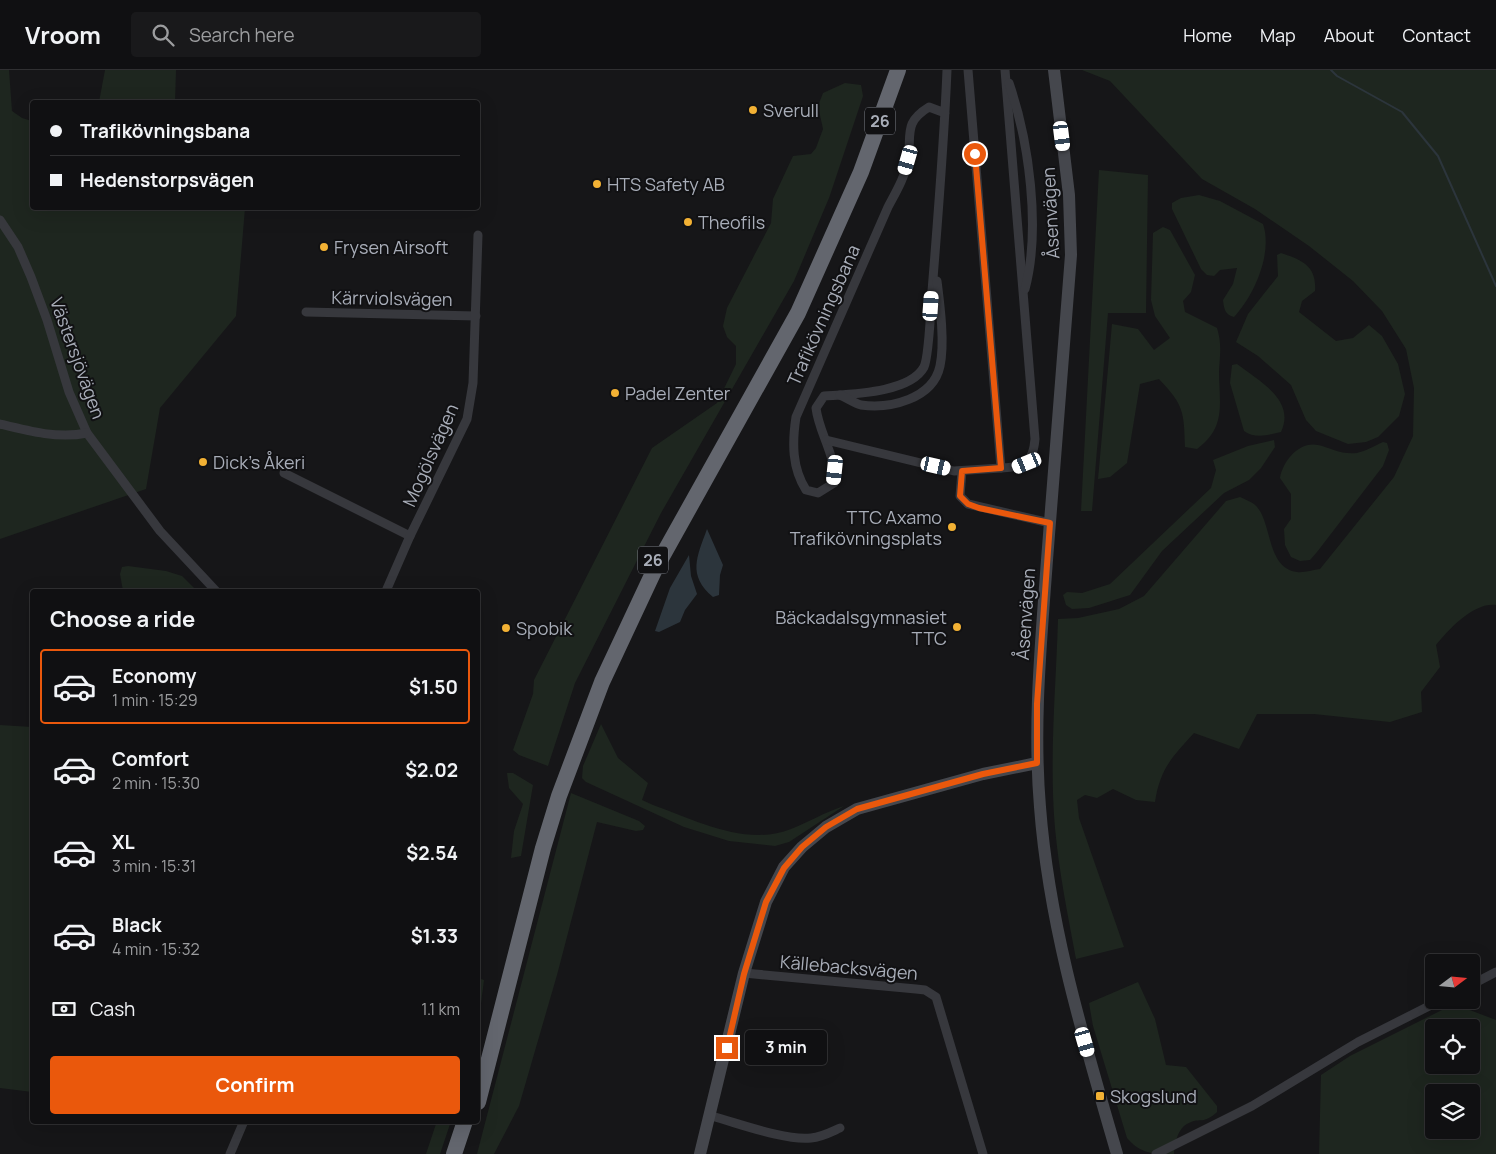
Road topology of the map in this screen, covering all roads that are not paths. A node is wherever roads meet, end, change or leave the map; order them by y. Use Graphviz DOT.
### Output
graph roads {
  1 [pos="891,70"];
  2 [pos="898,70"];
  3 [pos="947,70"];
  4 [pos="1054,70"];
  5 [pos="1005,71"];
  6 [pos="970,72"];
  7 [pos="945,113"];
  8 [pos="0,220"];
  9 [pos="478,235"];
  10 [pos="935,260"];
  11 [pos="1024,297"];
  12 [pos="306,312"];
  13 [pos="476,316"];
  14 [pos="840,395"];
  15 [pos="0,424"];
  16 [pos="87,434"];
  17 [pos="826,440"];
  18 [pos="1001,468"];
  19 [pos="962,471"];
  20 [pos="284,473"];
  21 [pos="1050,523"];
  22 [pos="410,536"];
  23 [pos="214,589"];
  24 [pos="387,589"];
  25 [pos="1037,763"];
  26 [pos="1496,972"];
  27 [pos="744,974"];
  28 [pos="1480,980"];
  29 [pos="1425,1008"];
  30 [pos="480,1068"];
  31 [pos="480,1094"];
  32 [pos="711,1116"];
  33 [pos="243,1124"];
  34 [pos="464,1124"];
  35 [pos="471,1124"];
  36 [pos="840,1128"];
  37 [pos="230,1154"];
  38 [pos="454,1154"];
  39 [pos="462,1154"];
  40 [pos="700,1154"];
  41 [pos="983,1154"];
  42 [pos="1117,1154"];
  43 [pos="1156,1154"];
  1 -- 30 [label="highway, 26"];
  2 -- 31 [label="highway, 26"];
  3 -- 7 [label="street, Trafikövningsbana"];
  4 -- 21 [label="street, Åsenvägen"];
  5 -- 11 [label="street"];
  5 -- 11 [label="street"];
  6 -- 18 [label="street"];
  7 -- 10 [label="street, Trafikövningsbana"];
  7 -- 17 [label="street, Trafikövningsbana"];
  8 -- 16 [label="street, Västersjövägen"];
  9 -- 13 [label="street, Mogölsvägen"];
  10 -- 14 [label="street, Trafikövningsbana"];
  10 -- 14 [label="street, Trafikövningsbana"];
  11 -- 18 [label="street"];
  12 -- 13 [label="street, Kärrviolsvägen"];
  13 -- 22 [label="street, Mogölsvägen"];
  14 -- 17 [label="street, Trafikövningsbana"];
  15 -- 16 [label="street"];
  16 -- 23 [label="street, Västersjövägen"];
  17 -- 19 [label="street"];
  18 -- 19 [label="street"];
  19 -- 21 [label="street"];
  20 -- 22 [label="street"];
  21 -- 25 [label="street, Åsenvägen"];
  22 -- 24 [label="street, Mogölsvägen"];
  25 -- 27 [label="street"];
  25 -- 42 [label="street, Åsenvägen"];
  26 -- 28 [label="street"];
  27 -- 32 [label="street"];
  27 -- 41 [label="street, Källebacksvägen"];
  29 -- 43 [label="street"];
  32 -- 36 [label="street"];
  32 -- 40 [label="street"];
  33 -- 37 [label="street"];
  34 -- 38 [label="highway"];
  35 -- 39 [label="highway"];
}
